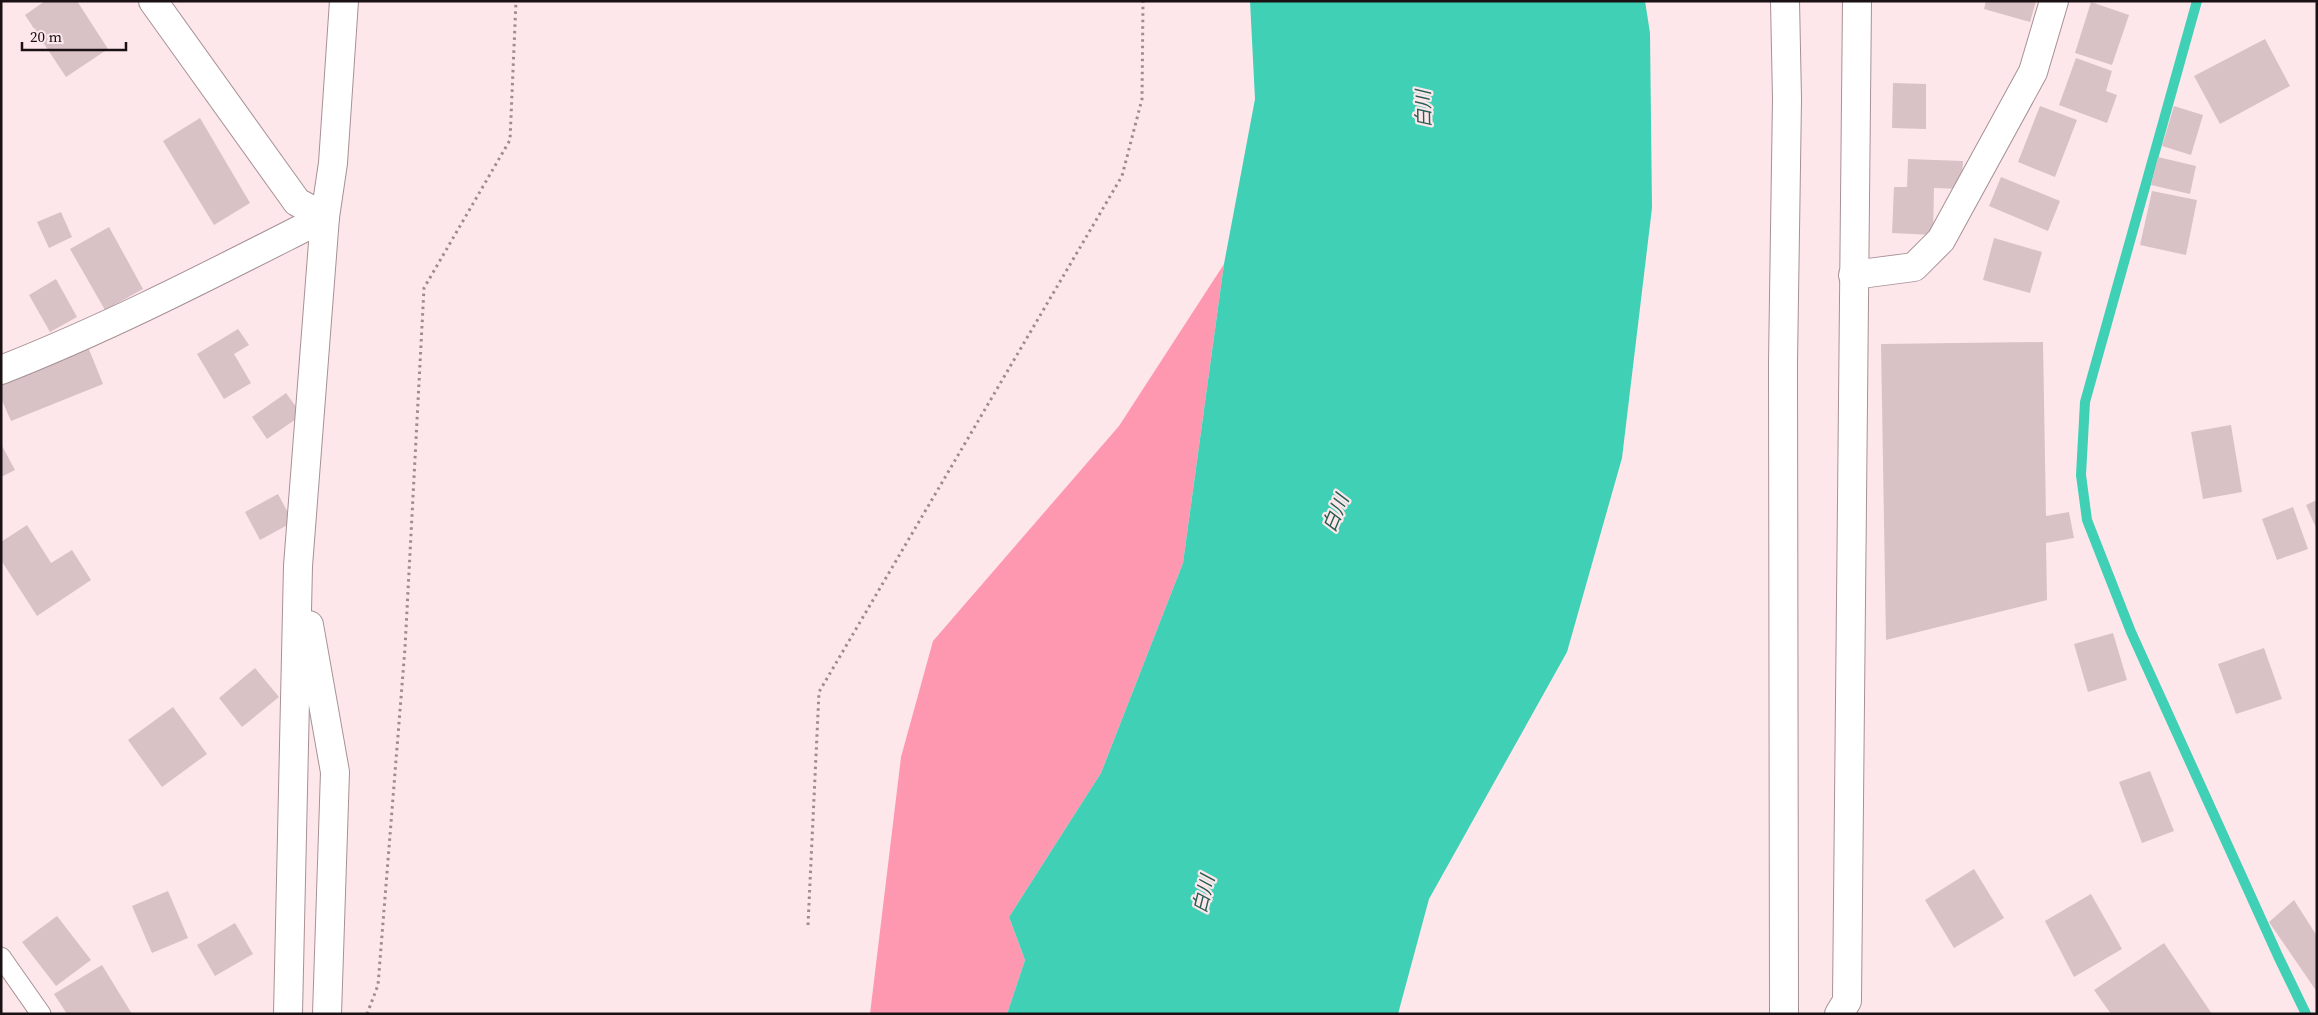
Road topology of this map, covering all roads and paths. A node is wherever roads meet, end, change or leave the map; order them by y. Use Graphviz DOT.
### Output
graph roads {
  1 [pos="153,1"];
  2 [pos="344,1"];
  3 [pos="516,1"];
  4 [pos="1143,1"];
  5 [pos="1785,1"];
  6 [pos="1857,1"];
  7 [pos="2054,1"];
  8 [pos="325,217"];
  9 [pos="1853,275"];
  10 [pos="1,370"];
  11 [pos="298,566"];
  12 [pos="808,925"];
  13 [pos="1,957"];
  14 [pos="41,1014"];
  15 [pos="288,1014"];
  16 [pos="327,1014"];
  17 [pos="367,1014"];
  18 [pos="1784,1014"];
  19 [pos="1838,1014"];
  1 -- 8 [label="street"];
  2 -- 8 [label="street"];
  3 -- 17 [label="path"];
  4 -- 12 [label="path"];
  5 -- 18 [label="street"];
  6 -- 9 [label="street"];
  7 -- 9 [label="street"];
  8 -- 10 [label="street"];
  8 -- 11 [label="street"];
  9 -- 19 [label="street"];
  11 -- 15 [label="street"];
  11 -- 16 [label="street"];
  13 -- 14 [label="lane"];
}
